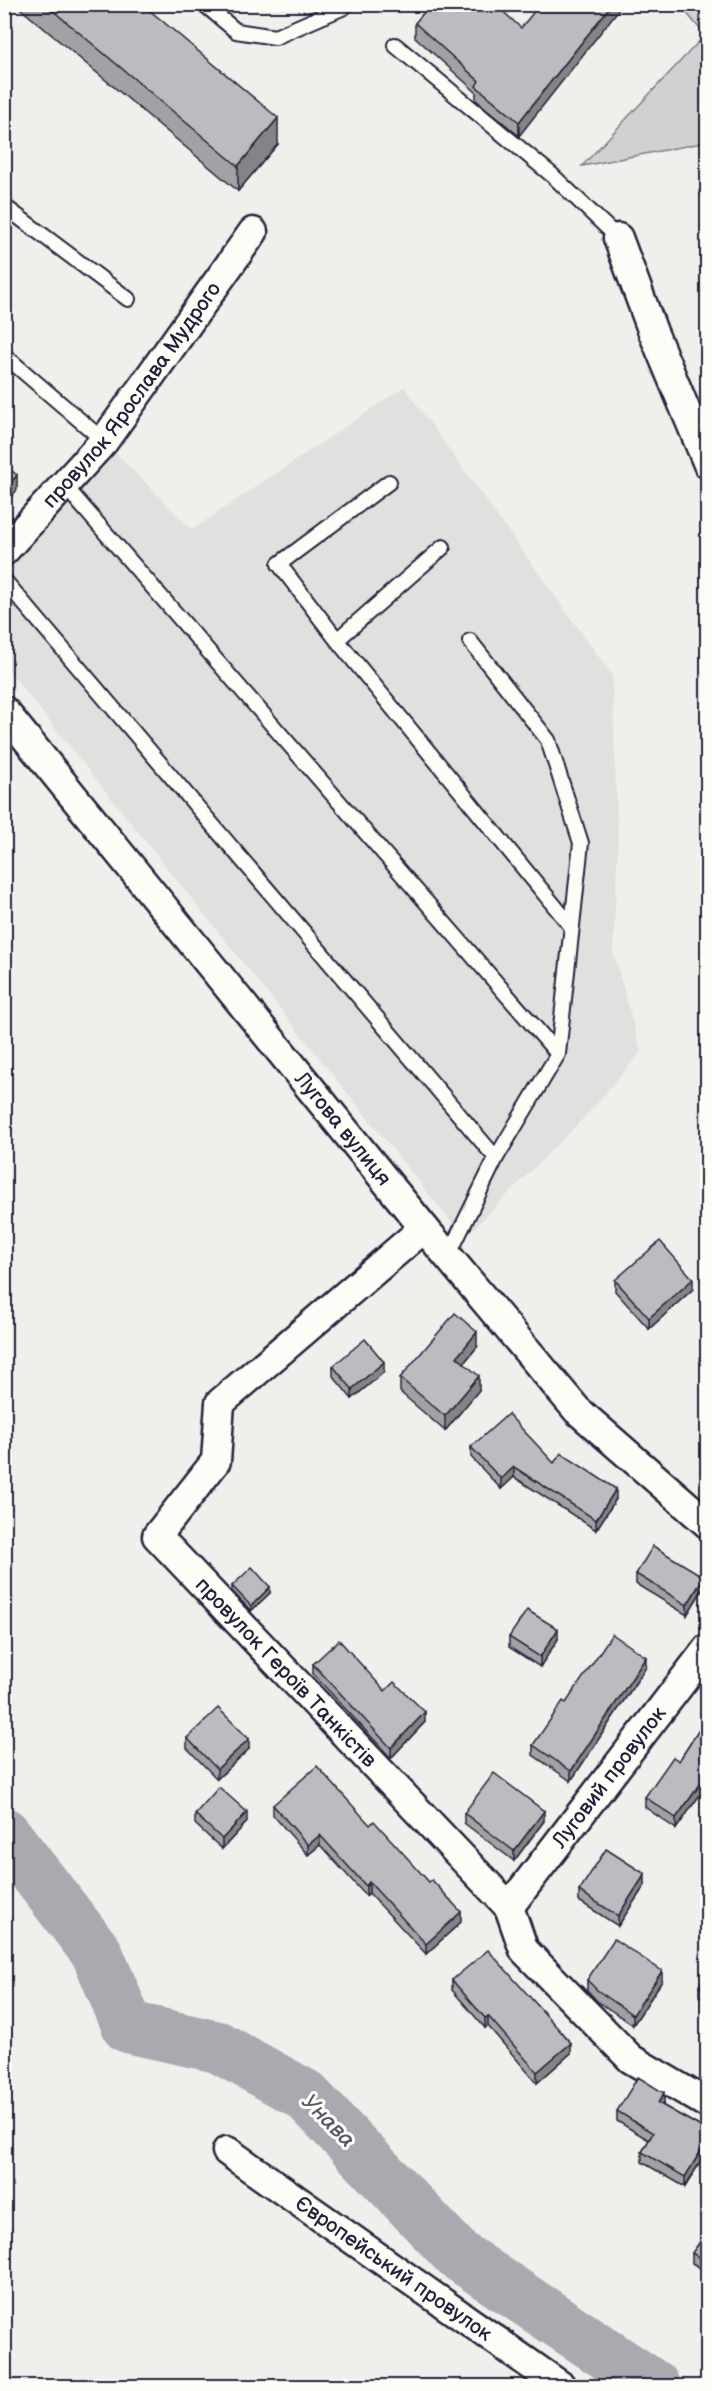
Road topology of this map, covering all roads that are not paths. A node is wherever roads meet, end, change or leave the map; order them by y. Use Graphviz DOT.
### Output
graph roads {
  1 [pos="204,4"];
  2 [pos="344,4"];
  3 [pos="395,45"];
  4 [pos="4,206"];
  5 [pos="253,232"];
  6 [pos="618,238"];
  7 [pos="129,298"];
  8 [pos="4,355"];
  9 [pos="104,441"];
  10 [pos="708,464"];
  11 [pos="389,482"];
  12 [pos="64,484"];
  13 [pos="443,547"];
  14 [pos="4,550"];
  15 [pos="4,580"];
  16 [pos="337,640"];
  17 [pos="470,641"];
  18 [pos="4,711"];
  19 [pos="571,926"];
  20 [pos="558,1054"];
  21 [pos="496,1158"];
  22 [pos="424,1228"];
  23 [pos="448,1256"];
  24 [pos="708,1524"];
  25 [pos="708,1648"];
  26 [pos="509,1907"];
  27 [pos="708,2104"];
  28 [pos="227,2151"];
  29 [pos="561,2386"];
  1 -- 2 [label="lane"];
  3 -- 6 [label="lane"];
  4 -- 7 [label="lane"];
  5 -- 9 [label="street, провулок Ярослава Мудрого"];
  6 -- 10 [label="street"];
  8 -- 9 [label="lane"];
  9 -- 12 [label="street, провулок Ярослава Мудрого"];
  11 -- 16 [label="lane"];
  12 -- 14 [label="street, провулок Ярослава Мудрого"];
  12 -- 20 [label="lane"];
  13 -- 16 [label="lane"];
  15 -- 21 [label="lane"];
  16 -- 19 [label="lane"];
  17 -- 19 [label="lane"];
  18 -- 22 [label="street, Лугова вулиця"];
  19 -- 20 [label="lane"];
  20 -- 21 [label="lane"];
  21 -- 23 [label="lane"];
  22 -- 23 [label="street, Лугова вулиця"];
  22 -- 26 [label="street, провулок Героїв Танкістів"];
  23 -- 24 [label="street, Лугова вулиця"];
  25 -- 26 [label="street, Луговий провулок"];
  26 -- 27 [label="street, провулок Героїв Танкістів"];
  28 -- 29 [label="street, Європейський провулок"];
}
